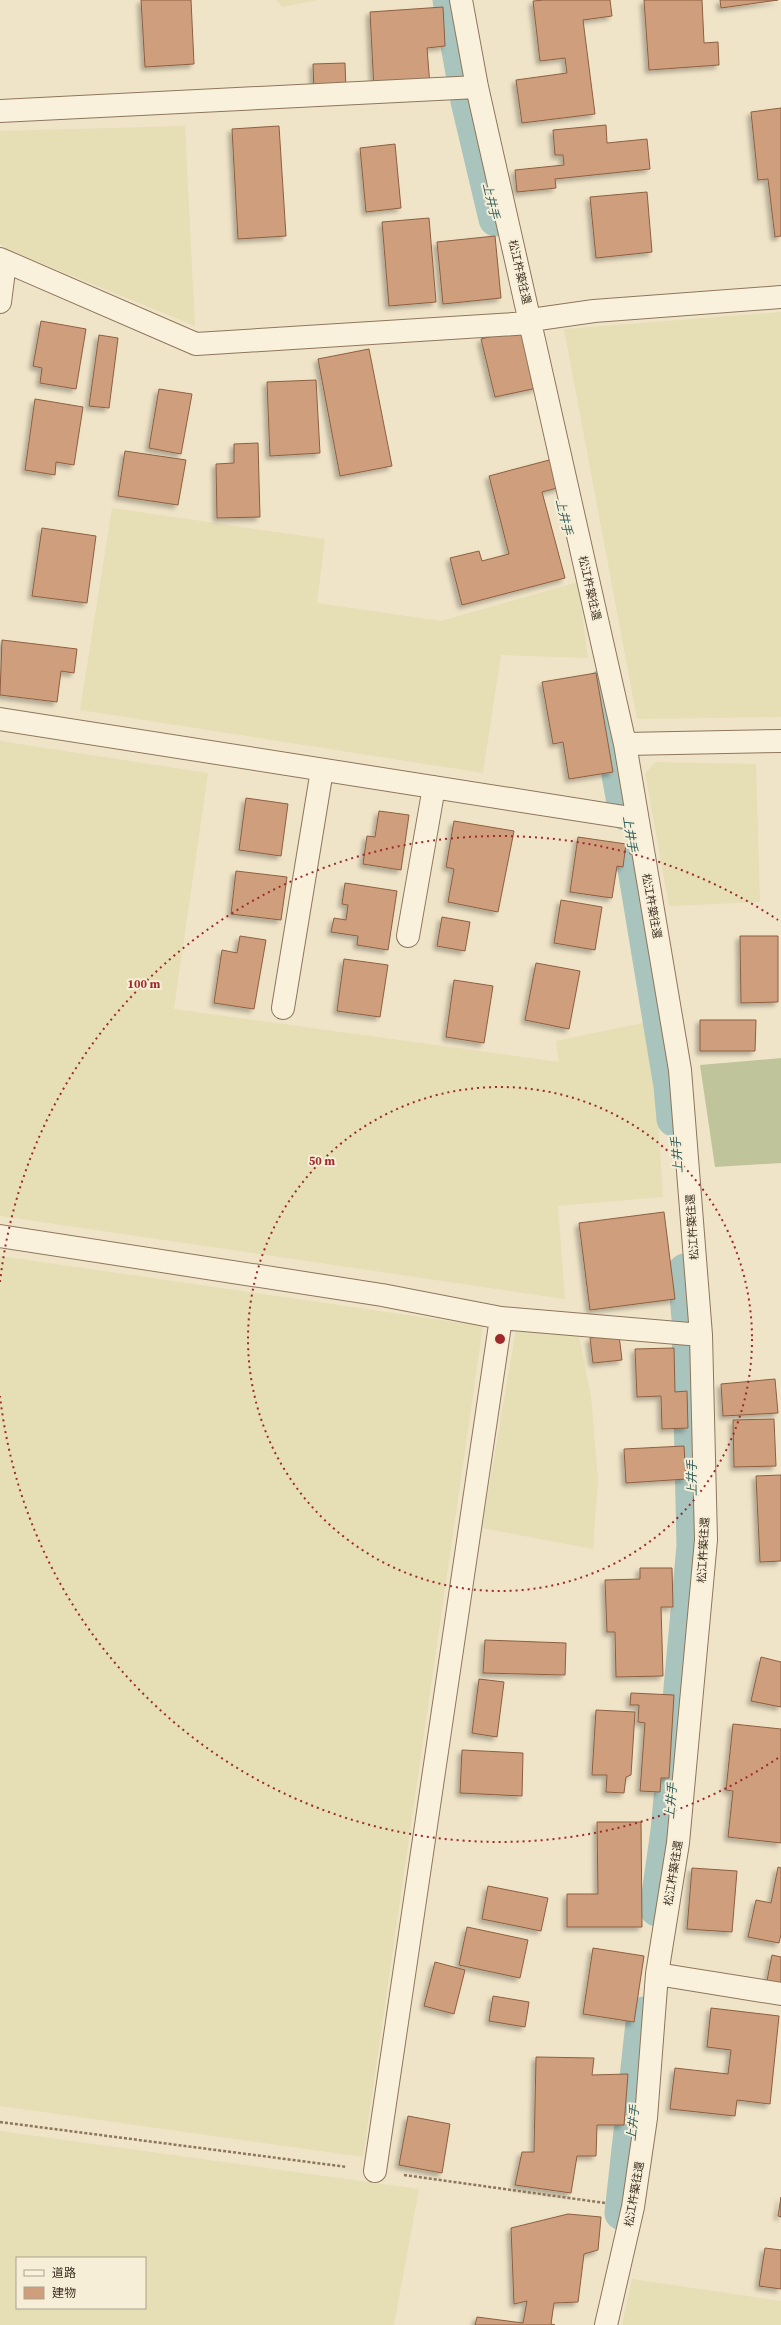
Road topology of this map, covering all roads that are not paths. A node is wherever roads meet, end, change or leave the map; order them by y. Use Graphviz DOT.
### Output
graph roads {
  1 [pos="461,0"];
  2 [pos="477,87"];
  3 [pos="0,111"];
  4 [pos="3,261"];
  5 [pos="781,297"];
  6 [pos="0,302"];
  7 [pos="531,322"];
  8 [pos="0,719"];
  9 [pos="781,741"];
  10 [pos="625,744"];
  11 [pos="322,770"];
  12 [pos="434,787"];
  13 [pos="637,819"];
  14 [pos="408,936"];
  15 [pos="283,1008"];
  16 [pos="0,1236"];
  17 [pos="501,1318"];
  18 [pos="701,1335"];
  19 [pos="657,1974"];
  20 [pos="781,1994"];
  21 [pos="375,2171"];
  22 [pos="606,2325"];
  1 -- 2 [label="street, 松江杵築往還"];
  2 -- 3 [label="street"];
  2 -- 7 [label="street, 松江杵築往還"];
  4 -- 6 [label="street"];
  4 -- 7 [label="street"];
  5 -- 7 [label="street"];
  7 -- 10 [label="street, 松江杵築往還"];
  8 -- 11 [label="street"];
  9 -- 10 [label="street"];
  10 -- 13 [label="street, 松江杵築往還"];
  11 -- 12 [label="street"];
  11 -- 15 [label="street"];
  12 -- 13 [label="street"];
  12 -- 14 [label="street"];
  13 -- 18 [label="street, 松江杵築往還"];
  16 -- 17 [label="street"];
  17 -- 18 [label="street"];
  17 -- 21 [label="street"];
  18 -- 19 [label="street, 松江杵築往還"];
  19 -- 20 [label="street"];
  19 -- 22 [label="street, 松江杵築往還"];
}
